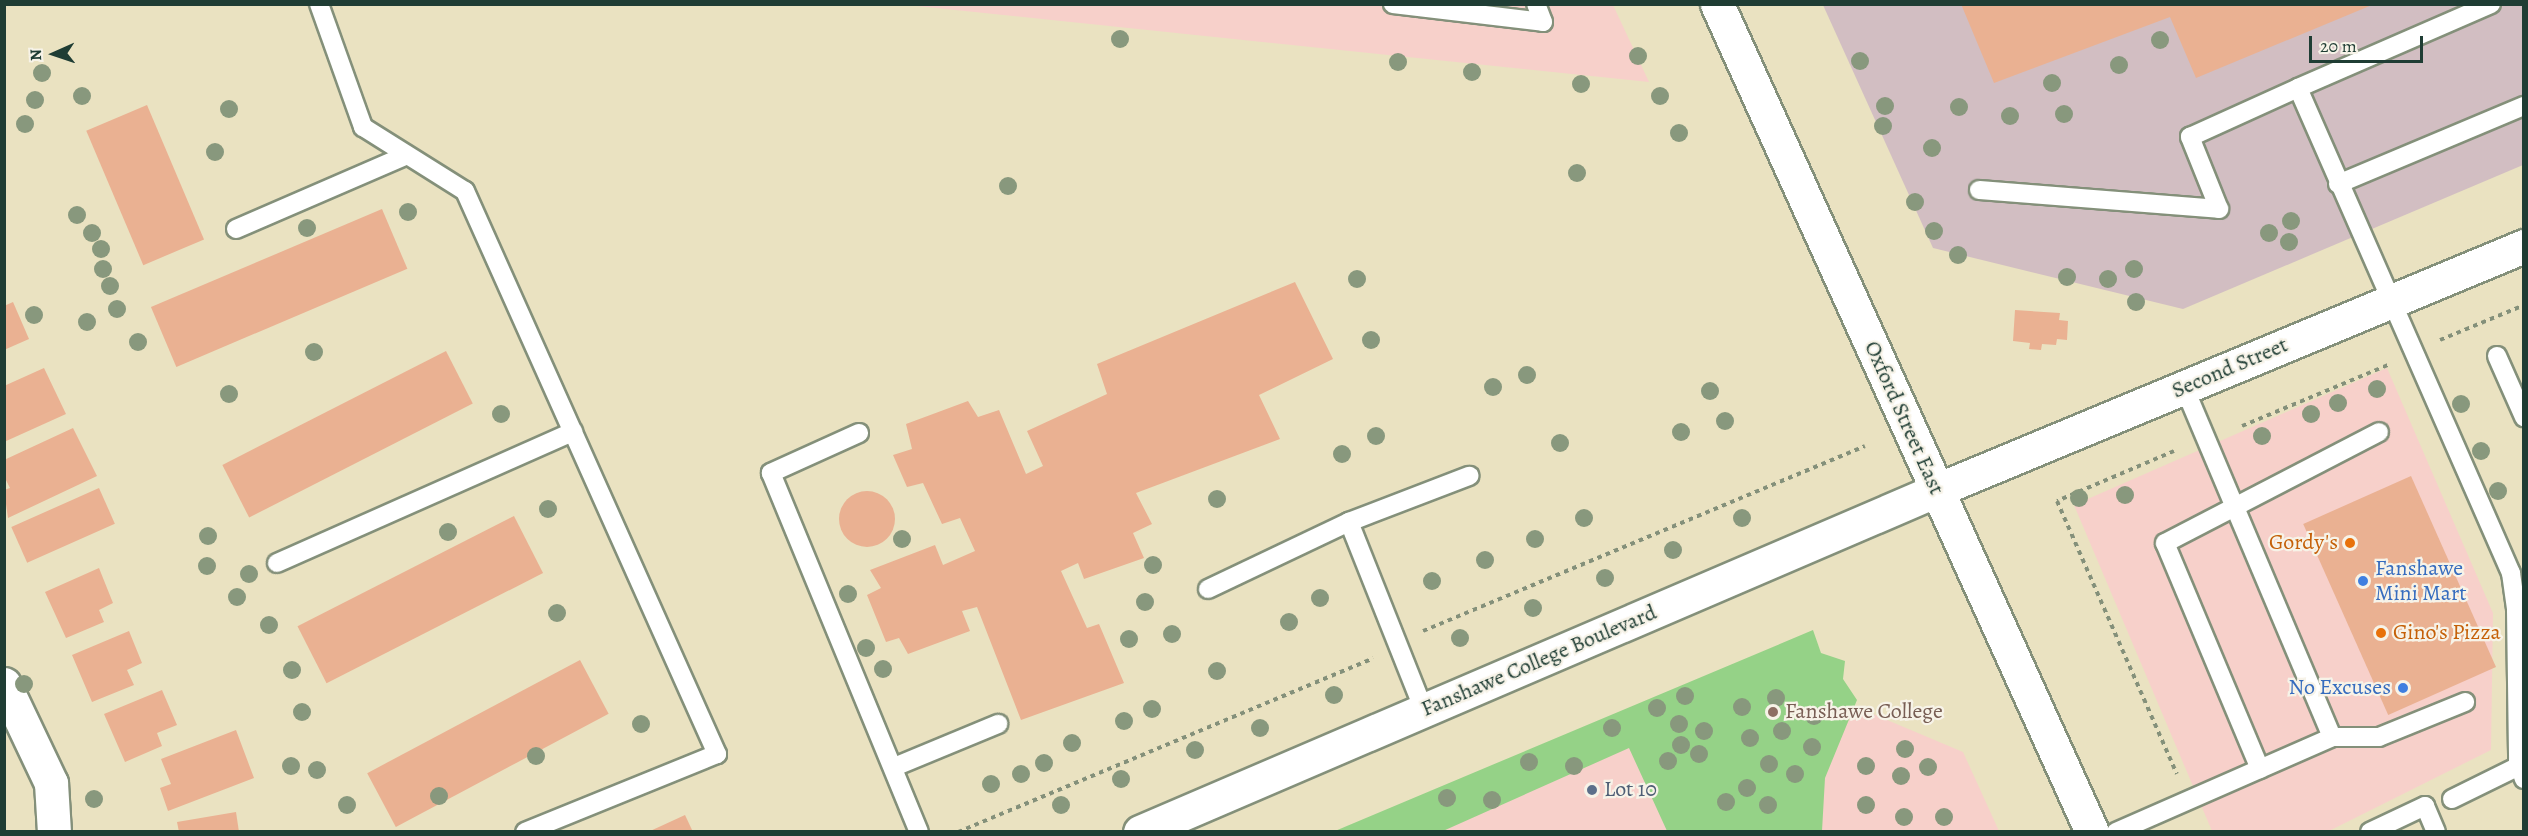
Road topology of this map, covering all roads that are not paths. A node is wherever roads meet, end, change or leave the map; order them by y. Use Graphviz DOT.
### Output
graph roads {
  1 [pos="319,4"];
  2 [pos="1393,4"];
  3 [pos="1536,4"];
  4 [pos="1717,4"];
  5 [pos="2491,4"];
  6 [pos="2298,88"];
  7 [pos="2523,106"];
  8 [pos="407,155"];
  9 [pos="2338,184"];
  10 [pos="1979,190"];
  11 [pos="236,229"];
  12 [pos="2523,246"];
  13 [pos="2392,301"];
  14 [pos="2497,356"];
  15 [pos="2184,387"];
  16 [pos="2523,417"];
  17 [pos="573,432"];
  18 [pos="2379,432"];
  19 [pos="859,433"];
  20 [pos="1469,476"];
  21 [pos="1937,490"];
  22 [pos="2234,505"];
  23 [pos="1348,522"];
  24 [pos="277,563"];
  25 [pos="2516,565"];
  26 [pos="1208,589"];
  27 [pos="4,684"];
  28 [pos="2465,702"];
  29 [pos="1424,710"];
  30 [pos="998,724"];
  31 [pos="2332,737"];
  32 [pos="894,767"];
  33 [pos="2260,768"];
  34 [pos="2521,772"];
  35 [pos="2452,799"];
  36 [pos="54,831"];
  37 [pos="525,831"];
  38 [pos="919,831"];
  39 [pos="1140,831"];
  40 [pos="2092,831"];
  41 [pos="2116,831"];
  42 [pos="2370,831"];
  43 [pos="2436,831"];
  1 -- 8 [label="lane"];
  2 -- 3 [label="lane"];
  4 -- 21 [label="street, Oxford Street East"];
  5 -- 6 [label="lane"];
  6 -- 9 [label="lane"];
  6 -- 10 [label="lane"];
  7 -- 9 [label="lane"];
  8 -- 11 [label="lane"];
  8 -- 17 [label="lane"];
  9 -- 13 [label="lane"];
  12 -- 13 [label="street, Second Street"];
  13 -- 15 [label="street, Second Street"];
  13 -- 25 [label="lane"];
  14 -- 16 [label="lane"];
  15 -- 21 [label="street, Second Street"];
  15 -- 22 [label="lane"];
  17 -- 24 [label="lane"];
  17 -- 37 [label="lane"];
  18 -- 22 [label="lane"];
  19 -- 32 [label="lane"];
  20 -- 23 [label="lane"];
  21 -- 29 [label="street, Fanshawe College Boulevard"];
  21 -- 40 [label="street, Oxford Street East"];
  22 -- 31 [label="lane"];
  22 -- 33 [label="lane"];
  23 -- 26 [label="lane"];
  23 -- 29 [label="lane"];
  25 -- 34 [label="lane"];
  27 -- 36 [label="street"];
  28 -- 31 [label="lane"];
  29 -- 39 [label="street, Fanshawe College Boulevard"];
  30 -- 32 [label="lane"];
  31 -- 33 [label="lane"];
  32 -- 38 [label="lane"];
  33 -- 41 [label="lane"];
  34 -- 35 [label="lane"];
  42 -- 43 [label="lane"];
}
